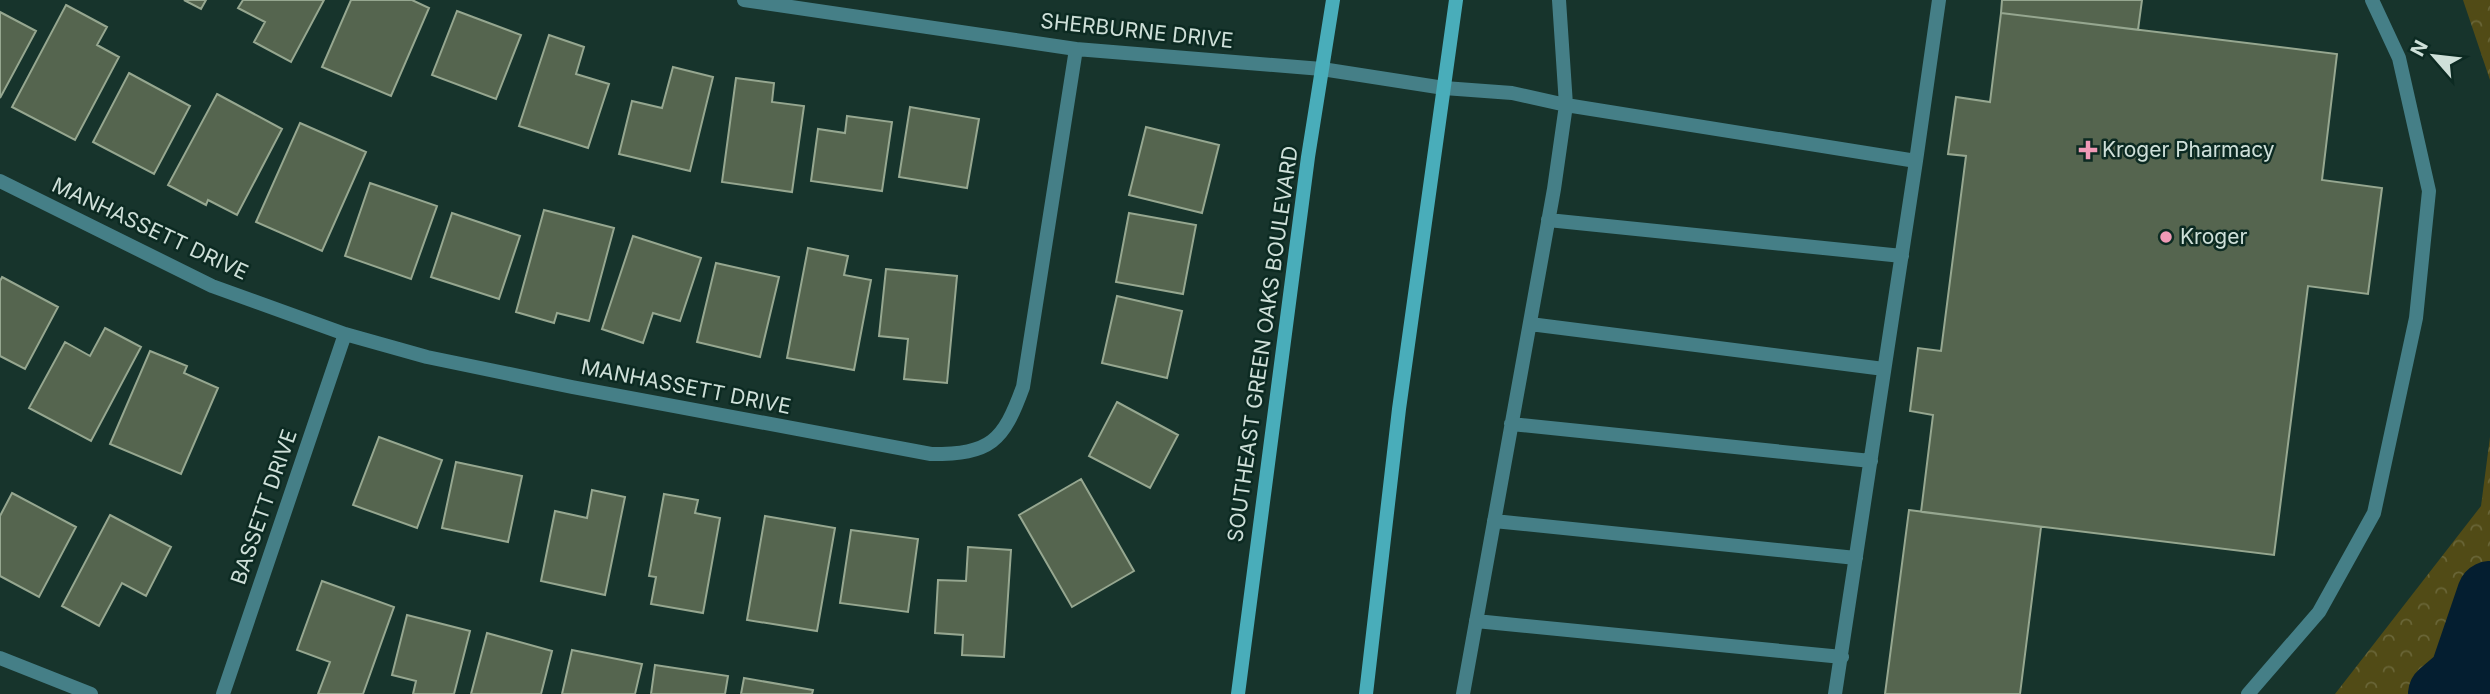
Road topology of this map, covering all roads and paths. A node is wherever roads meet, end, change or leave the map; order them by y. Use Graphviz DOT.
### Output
graph roads {
  1 [pos="744,0"];
  2 [pos="1333,0"];
  3 [pos="1456,0"];
  4 [pos="1559,0"];
  5 [pos="1939,0"];
  6 [pos="2372,0"];
  7 [pos="1076,49"];
  8 [pos="1322,69"];
  9 [pos="1444,88"];
  10 [pos="1566,105"];
  11 [pos="1916,161"];
  12 [pos="0,181"];
  13 [pos="1548,220"];
  14 [pos="1902,256"];
  15 [pos="1530,324"];
  16 [pos="345,334"];
  17 [pos="1884,369"];
  18 [pos="1511,424"];
  19 [pos="1871,460"];
  20 [pos="1494,521"];
  21 [pos="1856,558"];
  22 [pos="1476,621"];
  23 [pos="1842,657"];
  24 [pos="0,658"];
  25 [pos="91,694"];
  26 [pos="223,694"];
  27 [pos="1238,694"];
  28 [pos="1366,694"];
  29 [pos="1463,694"];
  30 [pos="1835,694"];
  31 [pos="2248,694"];
  1 -- 7 [label="street, SHERBURNE DRIVE"];
  2 -- 8 [label="main road, SOUTHEAST GREEN OAKS BOULEVARD"];
  3 -- 9 [label="main road"];
  4 -- 10 [label="street"];
  5 -- 11 [label="street"];
  6 -- 31 [label="street"];
  7 -- 8 [label="street, SHERBURNE DRIVE"];
  7 -- 16 [label="street, MANHASSETT DRIVE"];
  8 -- 9 [label="street, SHERBURNE DRIVE"];
  8 -- 27 [label="main road, SOUTHEAST GREEN OAKS BOULEVARD"];
  9 -- 10 [label="street, SHERBURNE DRIVE"];
  9 -- 28 [label="main road"];
  10 -- 11 [label="street, SHERBURNE DRIVE"];
  10 -- 13 [label="street"];
  11 -- 14 [label="street"];
  12 -- 16 [label="street, MANHASSETT DRIVE"];
  13 -- 14 [label="street"];
  13 -- 15 [label="street"];
  14 -- 17 [label="street"];
  15 -- 17 [label="street"];
  15 -- 18 [label="street"];
  16 -- 26 [label="street, BASSETT DRIVE"];
  17 -- 19 [label="street"];
  18 -- 19 [label="street"];
  18 -- 20 [label="street"];
  19 -- 21 [label="street"];
  20 -- 21 [label="street"];
  20 -- 22 [label="street"];
  21 -- 23 [label="street"];
  22 -- 23 [label="street"];
  22 -- 29 [label="street"];
  23 -- 30 [label="street"];
  24 -- 25 [label="street"];
}
